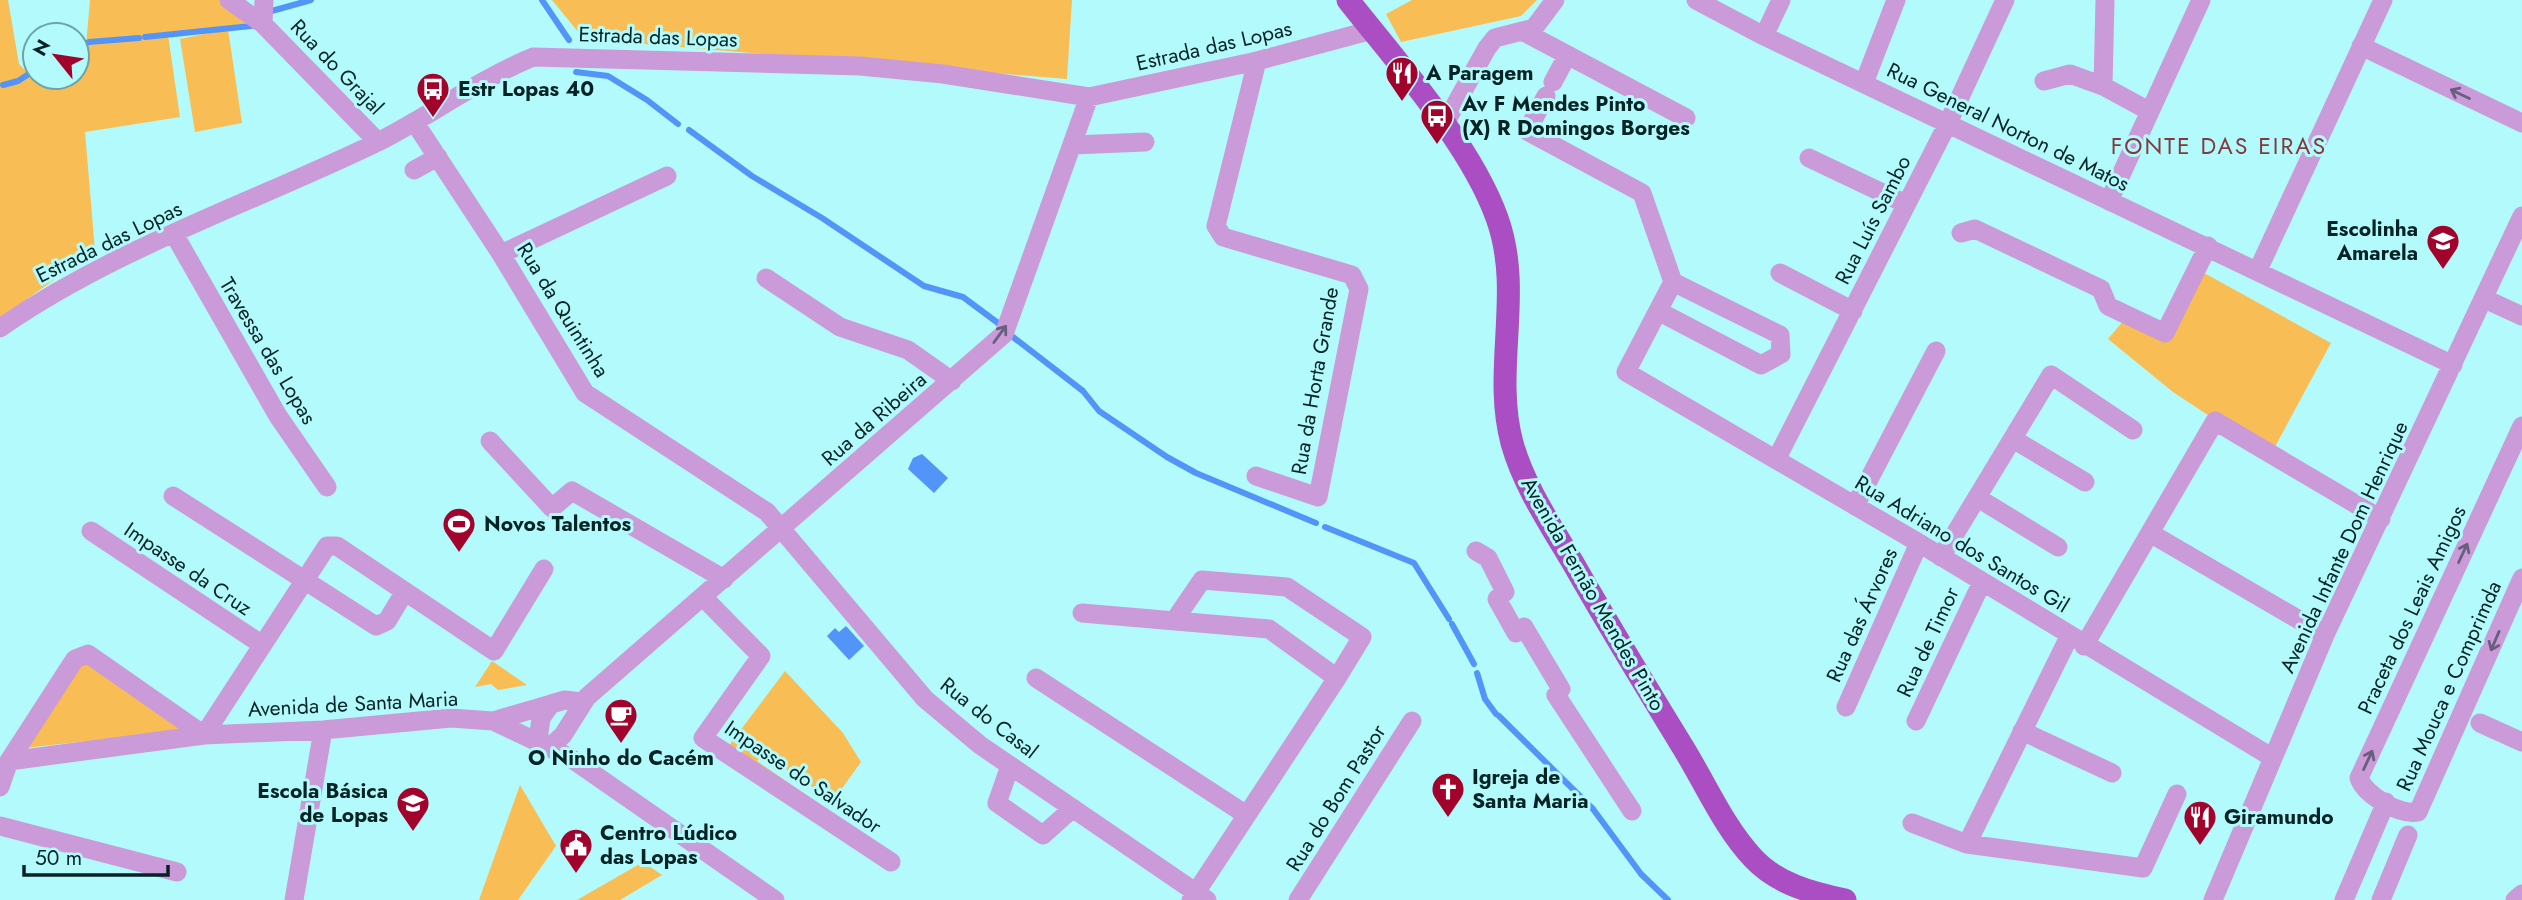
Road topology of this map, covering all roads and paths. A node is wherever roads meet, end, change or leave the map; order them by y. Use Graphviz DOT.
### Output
graph roads {
  1 [pos="229,0"];
  2 [pos="264,0"];
  3 [pos="1348,0"];
  4 [pos="1555,0"];
  5 [pos="1696,0"];
  6 [pos="1781,0"];
  7 [pos="1896,0"];
  8 [pos="2005,0"];
  9 [pos="2105,0"];
  10 [pos="2200,0"];
  11 [pos="2383,0"];
  12 [pos="264,24"];
  13 [pos="1372,30"];
  14 [pos="1526,33"];
  15 [pos="1764,36"];
  16 [pos="2361,46"];
  17 [pos="1567,56"];
  18 [pos="1257,61"];
  19 [pos="2044,81"];
  20 [pos="1864,83"];
  21 [pos="2104,86"];
  22 [pos="1089,97"];
  23 [pos="2148,111"];
  24 [pos="1686,118"];
  25 [pos="415,123"];
  26 [pos="1948,123"];
  27 [pos="2522,123"];
  28 [pos="1444,125"];
  29 [pos="378,142"];
  30 [pos="1144,142"];
  31 [pos="1073,145"];
  32 [pos="438,157"];
  33 [pos="1809,158"];
  34 [pos="414,170"];
  35 [pos="667,176"];
  36 [pos="2109,201"];
  37 [pos="1906,204"];
  38 [pos="2522,216"];
  39 [pos="1961,233"];
  40 [pos="174,234"];
  41 [pos="2208,246"];
  42 [pos="501,254"];
  43 [pos="2258,270"];
  44 [pos="1780,273"];
  45 [pos="766,278"];
  46 [pos="1673,282"];
  47 [pos="2485,299"];
  48 [pos="1658,311"];
  49 [pos="1853,311"];
  50 [pos="2522,316"];
  51 [pos="0,328"];
  52 [pos="1937,351"];
  53 [pos="2453,365"];
  54 [pos="952,381"];
  55 [pos="2522,426"];
  56 [pos="2133,430"];
  57 [pos="2013,439"];
  58 [pos="490,440"];
  59 [pos="1777,458"];
  60 [pos="1256,476"];
  61 [pos="2085,482"];
  62 [pos="327,487"];
  63 [pos="173,496"];
  64 [pos="1978,498"];
  65 [pos="1855,506"];
  66 [pos="2381,519"];
  67 [pos="91,531"];
  68 [pos="780,532"];
  69 [pos="2150,533"];
  70 [pos="1919,543"];
  71 [pos="2059,547"];
  72 [pos="1476,551"];
  73 [pos="1941,557"];
  74 [pos="544,569"];
  75 [pos="2522,578"];
  76 [pos="724,579"];
  77 [pos="303,580"];
  78 [pos="1982,582"];
  79 [pos="404,593"];
  80 [pos="703,597"];
  81 [pos="1082,613"];
  82 [pos="1174,621"];
  83 [pos="2325,635"];
  84 [pos="2077,641"];
  85 [pos="261,644"];
  86 [pos="1037,678"];
  87 [pos="1337,678"];
  88 [pos="582,702"];
  89 [pos="551,704"];
  90 [pos="1846,706"];
  91 [pos="1412,721"];
  92 [pos="1916,721"];
  93 [pos="493,722"];
  94 [pos="2480,723"];
  95 [pos="323,730"];
  96 [pos="2022,731"];
  97 [pos="204,734"];
  98 [pos="2522,742"];
  99 [pos="544,744"];
  100 [pos="5,757"];
  101 [pos="569,757"];
  102 [pos="2273,758"];
  103 [pos="1010,766"];
  104 [pos="2112,773"];
  105 [pos="0,787"];
  106 [pos="2177,794"];
  107 [pos="2386,802"];
  108 [pos="1073,808"];
  109 [pos="1632,811"];
  110 [pos="2418,812"];
  111 [pos="1245,814"];
  112 [pos="1912,822"];
  113 [pos="0,826"];
  114 [pos="2408,835"];
  115 [pos="1968,844"];
  116 [pos="891,862"];
  117 [pos="177,872"];
  118 [pos="2522,894"];
  119 [pos="1198,897"];
  120 [pos="294,900"];
  121 [pos="775,900"];
  122 [pos="1298,900"];
  123 [pos="1845,900"];
  124 [pos="2213,900"];
  125 [pos="2344,900"];
  126 [pos="2381,900"];
  127 [pos="2515,900"];
  1 -- 12 [label="street, Rua do Grajal"];
  2 -- 12 [label="street"];
  3 -- 13 [label="main road, Avenida Fernão Mendes Pinto"];
  4 -- 14 [label="street"];
  5 -- 15 [label="street, Rua General Norton de Matos"];
  6 -- 15 [label="street"];
  7 -- 20 [label="street"];
  8 -- 26 [label="street, Rua Luís Sambo"];
  9 -- 21 [label="street"];
  10 -- 23 [label="street"];
  11 -- 16 [label="street"];
  12 -- 29 [label="street, Rua do Grajal"];
  13 -- 18 [label="street, Estrada das Lopas"];
  13 -- 28 [label="main road, Avenida Fernão Mendes Pinto"];
  14 -- 17 [label="street"];
  14 -- 28 [label="street"];
  15 -- 20 [label="street, Rua General Norton de Matos"];
  27 -- 16 [label="street, one-way"];
  16 -- 43 [label="street"];
  17 -- 24 [label="street"];
  17 -- 46 [label="street"];
  18 -- 22 [label="street, Estrada das Lopas"];
  18 -- 60 [label="street, Rua da Horta Grande"];
  19 -- 21 [label="street"];
  20 -- 26 [label="street, Rua General Norton de Matos"];
  21 -- 23 [label="street"];
  22 -- 25 [label="street, Estrada das Lopas"];
  22 -- 31 [label="street, Rua da Ribeira"];
  23 -- 36 [label="street"];
  25 -- 29 [label="street, Estrada das Lopas"];
  25 -- 32 [label="street, Rua da Quintinha"];
  26 -- 36 [label="street, Rua General Norton de Matos"];
  26 -- 37 [label="street, Rua Luís Sambo"];
  28 -- 123 [label="main road, Avenida Fernão Mendes Pinto"];
  29 -- 40 [label="street, Estrada das Lopas"];
  30 -- 31 [label="street"];
  54 -- 31 [label="street, Rua da Ribeira, one-way"];
  32 -- 34 [label="street"];
  32 -- 42 [label="street, Rua da Quintinha"];
  33 -- 37 [label="street"];
  35 -- 42 [label="street"];
  36 -- 41 [label="street, Rua General Norton de Matos"];
  37 -- 49 [label="street, Rua Luís Sambo"];
  38 -- 47 [label="street, Avenida Infante Dom Henrique"];
  39 -- 41 [label="street"];
  40 -- 51 [label="street, Estrada das Lopas"];
  40 -- 62 [label="street, Travessa das Lopas"];
  41 -- 43 [label="street, Rua General Norton de Matos"];
  42 -- 68 [label="street, Rua da Quintinha"];
  43 -- 53 [label="street, Rua General Norton de Matos"];
  44 -- 49 [label="street"];
  45 -- 54 [label="street"];
  46 -- 48 [label="street"];
  46 -- 48 [label="street"];
  47 -- 50 [label="street"];
  47 -- 53 [label="street, Avenida Infante Dom Henrique"];
  48 -- 59 [label="street, Rua Adriano dos Santos Gil"];
  49 -- 59 [label="street, Rua Luís Sambo"];
  52 -- 65 [label="street"];
  53 -- 66 [label="street, Avenida Infante Dom Henrique"];
  54 -- 68 [label="street, Rua da Ribeira"];
  107 -- 55 [label="street, Praceta dos Leais Amigos, one-way"];
  56 -- 57 [label="street"];
  57 -- 61 [label="street"];
  57 -- 64 [label="street"];
  58 -- 76 [label="street"];
  59 -- 65 [label="street, Rua Adriano dos Santos Gil"];
  63 -- 77 [label="street"];
  64 -- 71 [label="street"];
  64 -- 73 [label="street"];
  65 -- 70 [label="street, Rua Adriano dos Santos Gil"];
  66 -- 69 [label="street"];
  66 -- 83 [label="street, Avenida Infante Dom Henrique"];
  67 -- 85 [label="street, Impasse da Cruz"];
  68 -- 76 [label="street, Rua da Ribeira"];
  68 -- 103 [label="street, Rua do Casal"];
  69 -- 83 [label="street"];
  69 -- 84 [label="street"];
  70 -- 73 [label="street, Rua Adriano dos Santos Gil"];
  70 -- 90 [label="street, Rua das Árvores"];
  72 -- 109 [label="street"];
  73 -- 78 [label="street, Rua Adriano dos Santos Gil"];
  74 -- 79 [label="street"];
  75 -- 110 [label="street, Rua Mouca e Comprimda, one-way"];
  76 -- 80 [label="street, Rua da Ribeira"];
  77 -- 79 [label="street"];
  77 -- 79 [label="street"];
  77 -- 85 [label="street"];
  78 -- 84 [label="street, Rua Adriano dos Santos Gil"];
  78 -- 92 [label="street, Rua de Timor"];
  80 -- 88 [label="street, Rua da Ribeira"];
  80 -- 116 [label="street, Impasse do Salvador"];
  81 -- 82 [label="street"];
  82 -- 87 [label="street"];
  82 -- 87 [label="street"];
  83 -- 102 [label="street, Avenida Infante Dom Henrique"];
  84 -- 96 [label="street"];
  84 -- 102 [label="street, Rua Adriano dos Santos Gil"];
  85 -- 97 [label="street"];
  86 -- 111 [label="street"];
  87 -- 111 [label="street"];
  88 -- 89 [label="street"];
  88 -- 99 [label="street, Rua da Ribeira"];
  88 -- 101 [label="street"];
  89 -- 93 [label="street"];
  89 -- 99 [label="street"];
  91 -- 122 [label="street, Rua do Bom Pastor"];
  93 -- 95 [label="street, Avenida de Santa Maria"];
  93 -- 99 [label="street, Avenida de Santa Maria"];
  94 -- 98 [label="street"];
  95 -- 97 [label="street, Avenida de Santa Maria"];
  95 -- 120 [label="street"];
  96 -- 104 [label="street"];
  96 -- 115 [label="street"];
  97 -- 100 [label="street, Avenida de Santa Maria"];
  97 -- 100 [label="street"];
  99 -- 101 [label="street, Avenida de Santa Maria"];
  100 -- 105 [label="street"];
  101 -- 121 [label="street, Avenida de Santa Maria"];
  102 -- 124 [label="street, Avenida Infante Dom Henrique"];
  103 -- 108 [label="street, Rua do Casal"];
  103 -- 108 [label="street"];
  106 -- 115 [label="street"];
  107 -- 110 [label="street, Praceta dos Leais Amigos"];
  107 -- 125 [label="street"];
  108 -- 119 [label="street, Rua do Casal"];
  111 -- 119 [label="street"];
  112 -- 115 [label="street"];
  113 -- 117 [label="street"];
  114 -- 126 [label="street"];
  118 -- 127 [label="street"];
}
